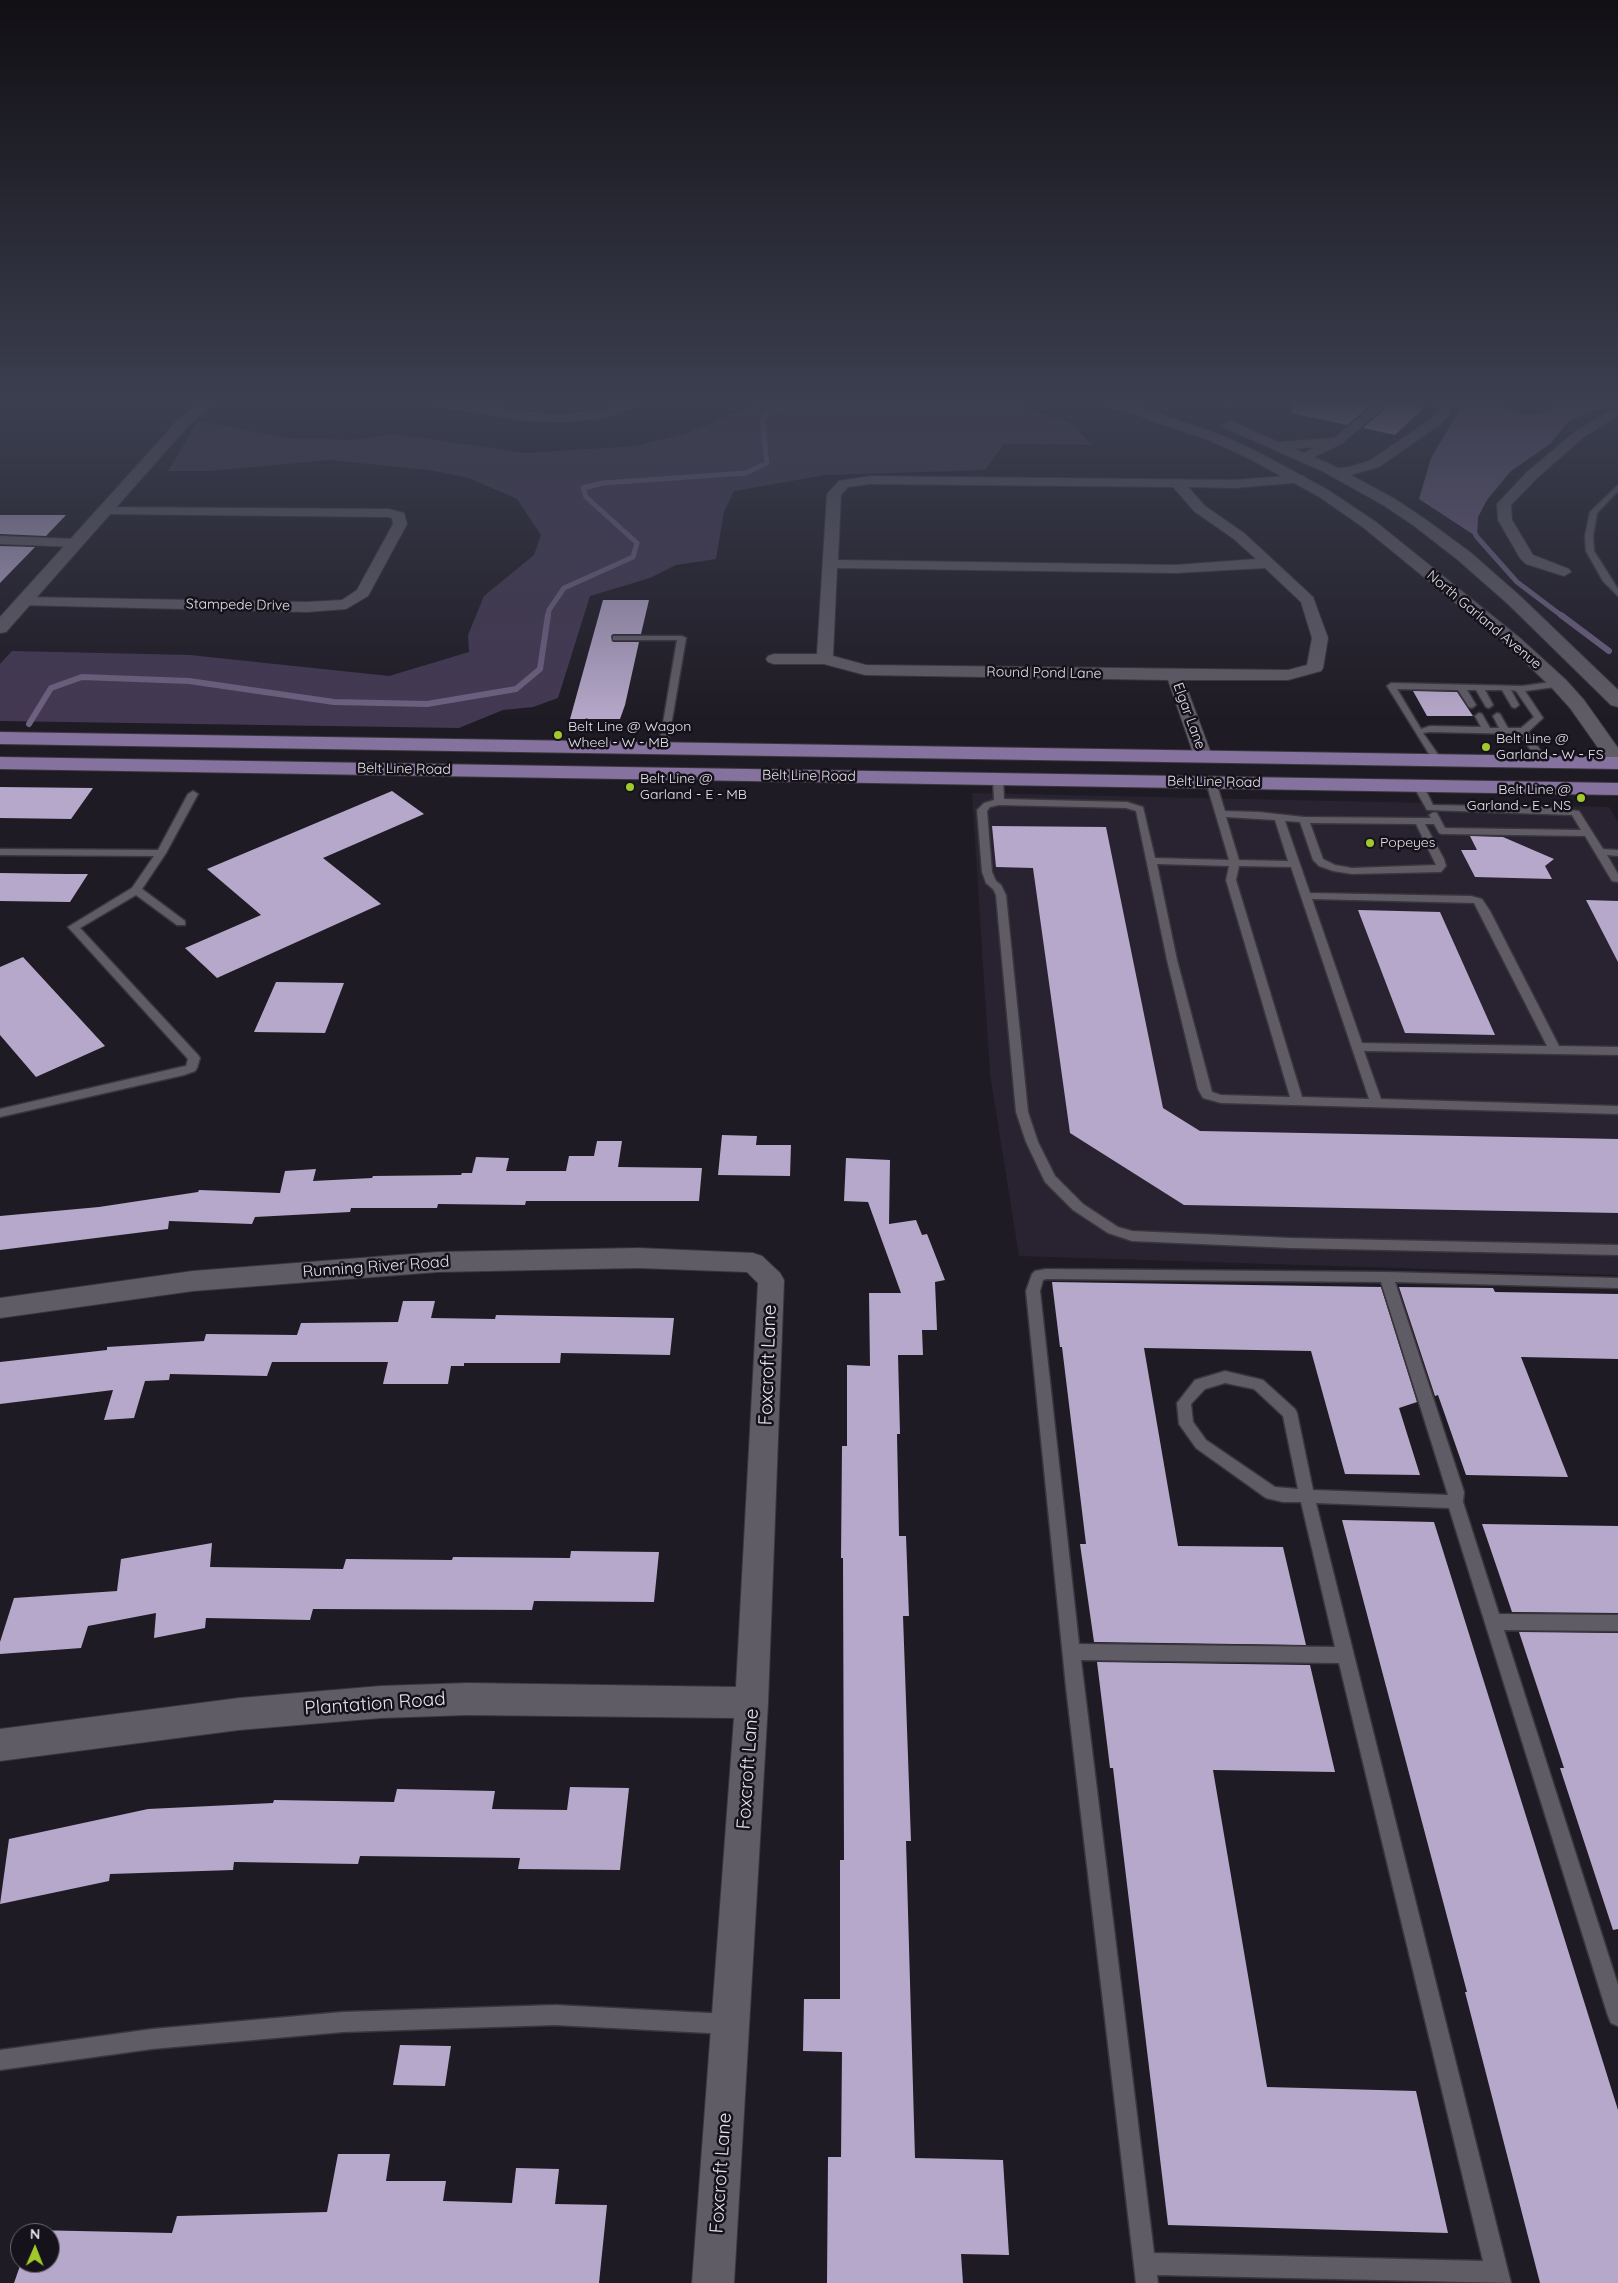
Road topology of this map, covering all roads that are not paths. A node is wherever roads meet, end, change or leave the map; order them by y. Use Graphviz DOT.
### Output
graph roads {
  1 [pos="107,509"];
  2 [pos="833,509"];
  3 [pos="1200,509"];
  4 [pos="1345,509"];
  5 [pos="1399,509"];
  6 [pos="1504,509"];
  7 [pos="1597,509"];
  8 [pos="105,511"];
  9 [pos="0,540"];
  10 [pos="76,543"];
  11 [pos="1269,563"];
  12 [pos="831,564"];
  13 [pos="1564,572"];
  14 [pos="1618,594"];
  15 [pos="24,602"];
  16 [pos="1,626"];
  17 [pos="616,638"];
  18 [pos="774,658"];
  19 [pos="825,659"];
  20 [pos="1174,675"];
  21 [pos="1559,684"];
  22 [pos="1461,687"];
  23 [pos="1479,687"];
  24 [pos="1505,688"];
  25 [pos="1520,688"];
  26 [pos="1612,688"];
  27 [pos="1618,701"];
  28 [pos="1489,704"];
  29 [pos="1472,705"];
  30 [pos="1515,705"];
  31 [pos="1478,716"];
  32 [pos="1497,716"];
  33 [pos="1523,717"];
  34 [pos="1526,729"];
  35 [pos="1487,730"];
  36 [pos="1505,730"];
  37 [pos="1418,732"];
  38 [pos="0,738"];
  39 [pos="664,747"];
  40 [pos="871,750"];
  41 [pos="1203,756"];
  42 [pos="1437,760"];
  43 [pos="1543,762"];
  44 [pos="0,763"];
  45 [pos="1618,763"];
  46 [pos="659,773"];
  47 [pos="871,776"];
  48 [pos="998,779"];
  49 [pos="1211,782"];
  50 [pos="1419,786"];
  51 [pos="1618,790"];
  52 [pos="193,794"];
  53 [pos="999,802"];
  54 [pos="1430,808"];
  55 [pos="1221,814"];
  56 [pos="1280,818"];
  57 [pos="1304,820"];
  58 [pos="1419,820"];
  59 [pos="1437,821"];
  60 [pos="1588,833"];
  61 [pos="0,852"];
  62 [pos="1600,852"];
  63 [pos="1618,852"];
  64 [pos="162,853"];
  65 [pos="1152,861"];
  66 [pos="1235,862"];
  67 [pos="1296,864"];
  68 [pos="1616,879"];
  69 [pos="136,890"];
  70 [pos="1306,896"];
  71 [pos="181,923"];
  72 [pos="1357,1047"];
  73 [pos="1554,1050"];
  74 [pos="1618,1051"];
  75 [pos="1297,1101"];
  76 [pos="1376,1104"];
  77 [pos="1618,1110"];
  78 [pos="0,1113"];
  79 [pos="1618,1250"];
  80 [pos="753,1263"];
  81 [pos="1386,1277"];
  82 [pos="1618,1283"];
  83 [pos="0,1308"];
  84 [pos="1308,1496"];
  85 [pos="1455,1502"];
  86 [pos="1493,1622"];
  87 [pos="1618,1623"];
  88 [pos="1072,1652"];
  89 [pos="1346,1655"];
  90 [pos="752,1703"];
  91 [pos="0,1745"];
  92 [pos="1618,2016"];
  93 [pos="731,2024"];
  94 [pos="0,2060"];
  95 [pos="1146,2273"];
  96 [pos="1499,2278"];
  97 [pos="713,2283"];
  1 -- 8 [label="main road"];
  2 -- 12 [label="street"];
  3 -- 11 [label="street"];
  4 -- 21 [label="main road, North Garland Avenue"];
  5 -- 26 [label="main road, North Garland Avenue"];
  6 -- 13 [label="street"];
  7 -- 14 [label="lane"];
  8 -- 10 [label="main road"];
  8 -- 15 [label="street, Stampede Drive"];
  9 -- 10 [label="street"];
  10 -- 15 [label="main road"];
  11 -- 12 [label="street"];
  11 -- 20 [label="street, Round Pond Lane"];
  12 -- 19 [label="street"];
  15 -- 16 [label="main road"];
  17 -- 39 [label="lane"];
  18 -- 19 [label="street, Round Pond Lane"];
  19 -- 20 [label="street, Round Pond Lane"];
  20 -- 41 [label="street, Elgar Lane"];
  21 -- 25 [label="lane"];
  21 -- 45 [label="main road, North Garland Avenue"];
  22 -- 23 [label="lane"];
  22 -- 29 [label="lane"];
  22 -- 37 [label="lane"];
  23 -- 24 [label="lane"];
  23 -- 28 [label="lane"];
  24 -- 25 [label="lane"];
  24 -- 30 [label="lane"];
  25 -- 34 [label="lane"];
  26 -- 27 [label="main road, North Garland Avenue"];
  31 -- 35 [label="lane"];
  32 -- 36 [label="lane"];
  33 -- 34 [label="lane"];
  34 -- 36 [label="lane"];
  34 -- 43 [label="lane"];
  35 -- 36 [label="lane"];
  35 -- 37 [label="lane"];
  37 -- 42 [label="lane"];
  38 -- 39 [label="main road, Belt Line Road"];
  39 -- 40 [label="main road, Belt Line Road"];
  39 -- 46 [label="main road"];
  40 -- 41 [label="main road, Belt Line Road"];
  40 -- 47 [label="main road"];
  41 -- 42 [label="main road, Belt Line Road"];
  41 -- 49 [label="main road"];
  42 -- 43 [label="main road, Belt Line Road"];
  43 -- 45 [label="main road, Belt Line Road"];
  44 -- 46 [label="main road, Belt Line Road"];
  46 -- 47 [label="main road, Belt Line Road"];
  47 -- 48 [label="main road, Belt Line Road"];
  48 -- 49 [label="main road, Belt Line Road"];
  48 -- 53 [label="lane"];
  49 -- 50 [label="main road, Belt Line Road"];
  49 -- 55 [label="lane"];
  50 -- 51 [label="main road, Belt Line Road"];
  50 -- 54 [label="lane"];
  52 -- 64 [label="lane"];
  53 -- 65 [label="lane"];
  53 -- 79 [label="lane"];
  54 -- 59 [label="lane"];
  54 -- 60 [label="lane"];
  55 -- 56 [label="lane"];
  55 -- 66 [label="lane"];
  56 -- 57 [label="lane"];
  56 -- 67 [label="lane"];
  57 -- 58 [label="lane"];
  57 -- 58 [label="lane"];
  58 -- 59 [label="lane"];
  59 -- 60 [label="lane"];
  60 -- 62 [label="lane"];
  61 -- 64 [label="lane"];
  62 -- 63 [label="lane"];
  62 -- 68 [label="lane"];
  64 -- 69 [label="lane"];
  65 -- 66 [label="lane"];
  65 -- 75 [label="lane"];
  66 -- 67 [label="lane"];
  66 -- 75 [label="lane"];
  67 -- 70 [label="lane"];
  69 -- 71 [label="lane"];
  69 -- 78 [label="lane"];
  70 -- 72 [label="lane"];
  70 -- 73 [label="lane"];
  72 -- 73 [label="lane"];
  72 -- 76 [label="lane"];
  73 -- 74 [label="lane"];
  75 -- 76 [label="lane"];
  76 -- 77 [label="lane"];
  80 -- 83 [label="street, Running River Road"];
  80 -- 90 [label="street, Foxcroft Lane"];
  81 -- 82 [label="lane"];
  81 -- 85 [label="lane"];
  81 -- 88 [label="lane"];
  84 -- 84 [label="lane"];
  84 -- 85 [label="lane"];
  84 -- 89 [label="lane"];
  85 -- 86 [label="lane"];
  86 -- 87 [label="lane"];
  86 -- 92 [label="lane"];
  88 -- 89 [label="lane"];
  88 -- 95 [label="lane"];
  89 -- 96 [label="lane"];
  90 -- 91 [label="street, Plantation Road"];
  90 -- 93 [label="street, Foxcroft Lane"];
  93 -- 94 [label="lane"];
  93 -- 97 [label="street, Foxcroft Lane"];
  95 -- 96 [label="lane"];
}
